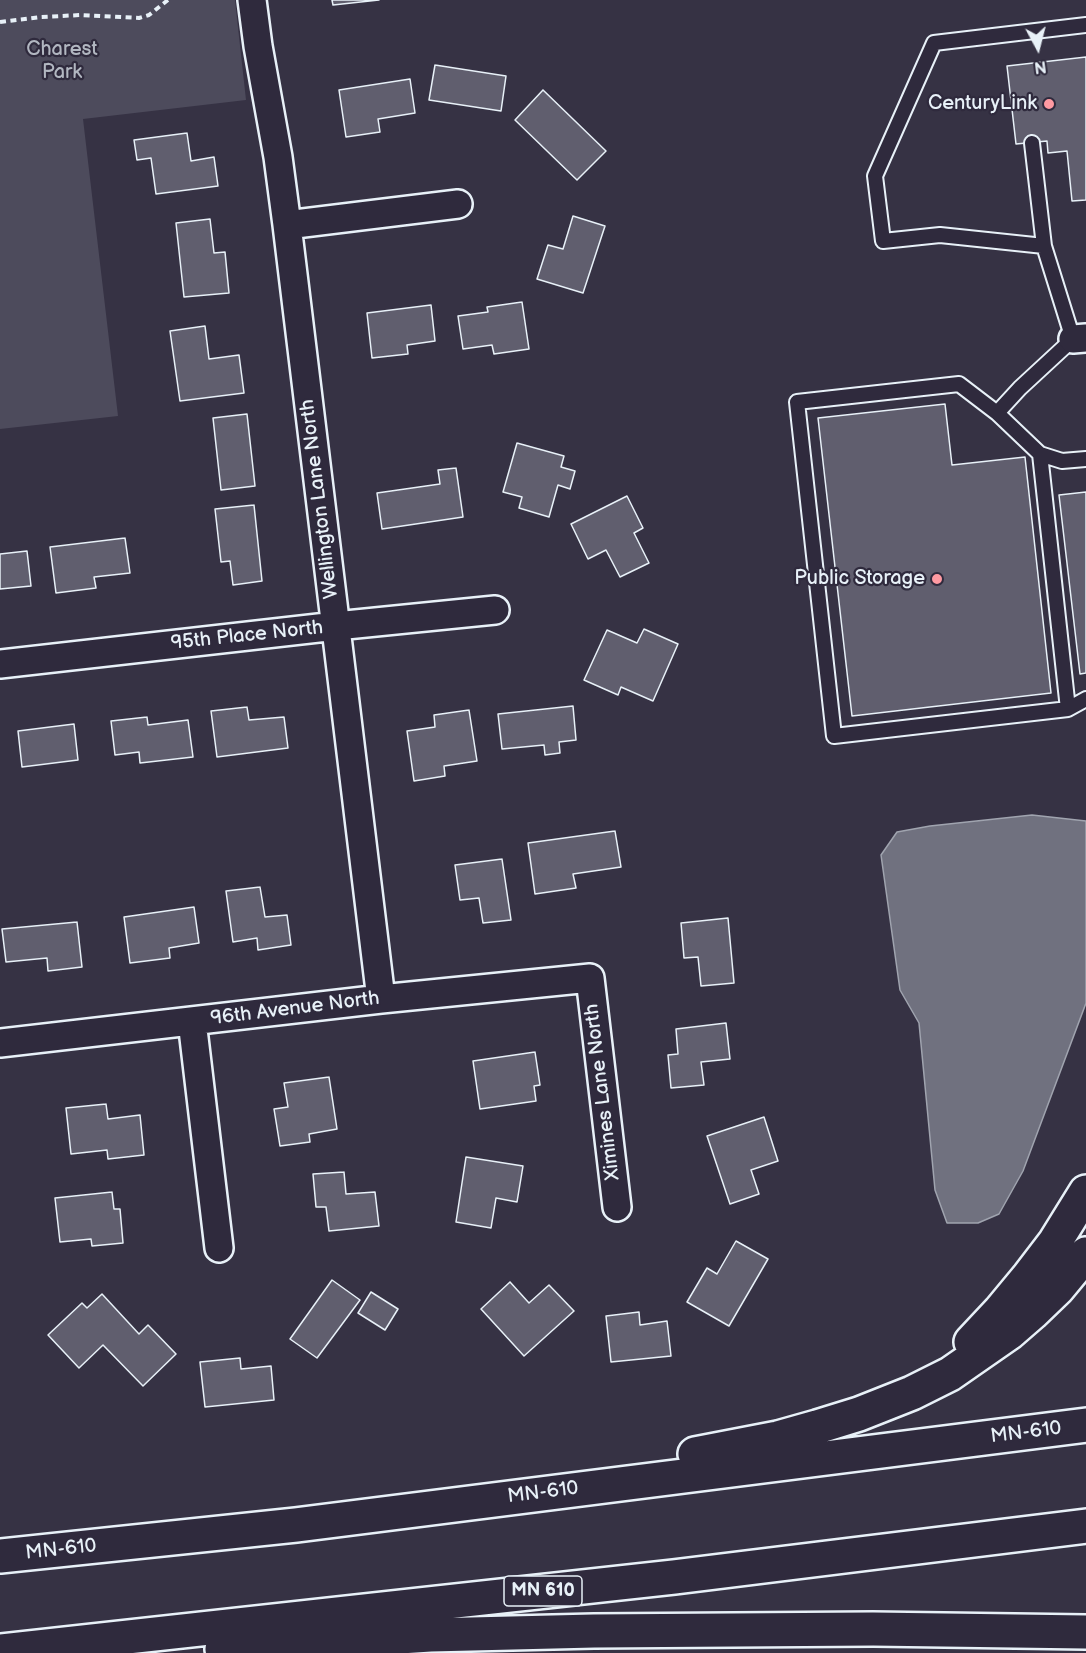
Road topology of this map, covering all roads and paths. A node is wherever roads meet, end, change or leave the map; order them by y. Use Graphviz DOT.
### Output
graph roads {
  1 [pos="168,0"];
  2 [pos="252,0"];
  3 [pos="0,22"];
  4 [pos="1086,25"];
  5 [pos="1032,143"];
  6 [pos="458,204"];
  7 [pos="287,225"];
  8 [pos="1044,246"];
  9 [pos="1080,339"];
  10 [pos="997,413"];
  11 [pos="1040,454"];
  12 [pos="1086,459"];
  13 [pos="495,610"];
  14 [pos="336,626"];
  15 [pos="0,664"];
  16 [pos="1086,699"];
  17 [pos="1068,709"];
  18 [pos="590,978"];
  19 [pos="381,999"];
  20 [pos="192,1021"];
  21 [pos="0,1043"];
  22 [pos="1086,1192"];
  23 [pos="617,1207"];
  24 [pos="219,1248"];
  25 [pos="1086,1254"];
  26 [pos="912,1393"];
  27 [pos="1086,1425"];
  28 [pos="296,1524"];
  29 [pos="1086,1526"];
  30 [pos="0,1556"];
  31 [pos="1086,1632"];
  32 [pos="0,1652"];
  33 [pos="185,1653"];
  1 -- 3 [label="path"];
  2 -- 7 [label="street, Wellington Lane North"];
  4 -- 8 [label="lane"];
  5 -- 8 [label="lane"];
  6 -- 7 [label="street"];
  7 -- 14 [label="street, Wellington Lane North"];
  8 -- 9 [label="lane"];
  9 -- 10 [label="lane"];
  10 -- 11 [label="lane"];
  10 -- 17 [label="lane"];
  11 -- 12 [label="lane"];
  11 -- 17 [label="lane"];
  13 -- 14 [label="street, 95th Place North"];
  14 -- 15 [label="street, 95th Place North"];
  14 -- 19 [label="street, Wellington Lane North"];
  16 -- 17 [label="lane"];
  18 -- 19 [label="street, 96th Avenue North"];
  18 -- 23 [label="street, Ximines Lane North"];
  19 -- 20 [label="street, 96th Avenue North"];
  20 -- 21 [label="street, 96th Avenue North"];
  20 -- 24 [label="street"];
  22 -- 26 [label="highway"];
  25 -- 26 [label="highway"];
  26 -- 28 [label="highway"];
  27 -- 28 [label="highway, MN-610"];
  28 -- 30 [label="highway, MN-610"];
  29 -- 32 [label="highway, MN 610"];
  31 -- 33 [label="highway"];
}
